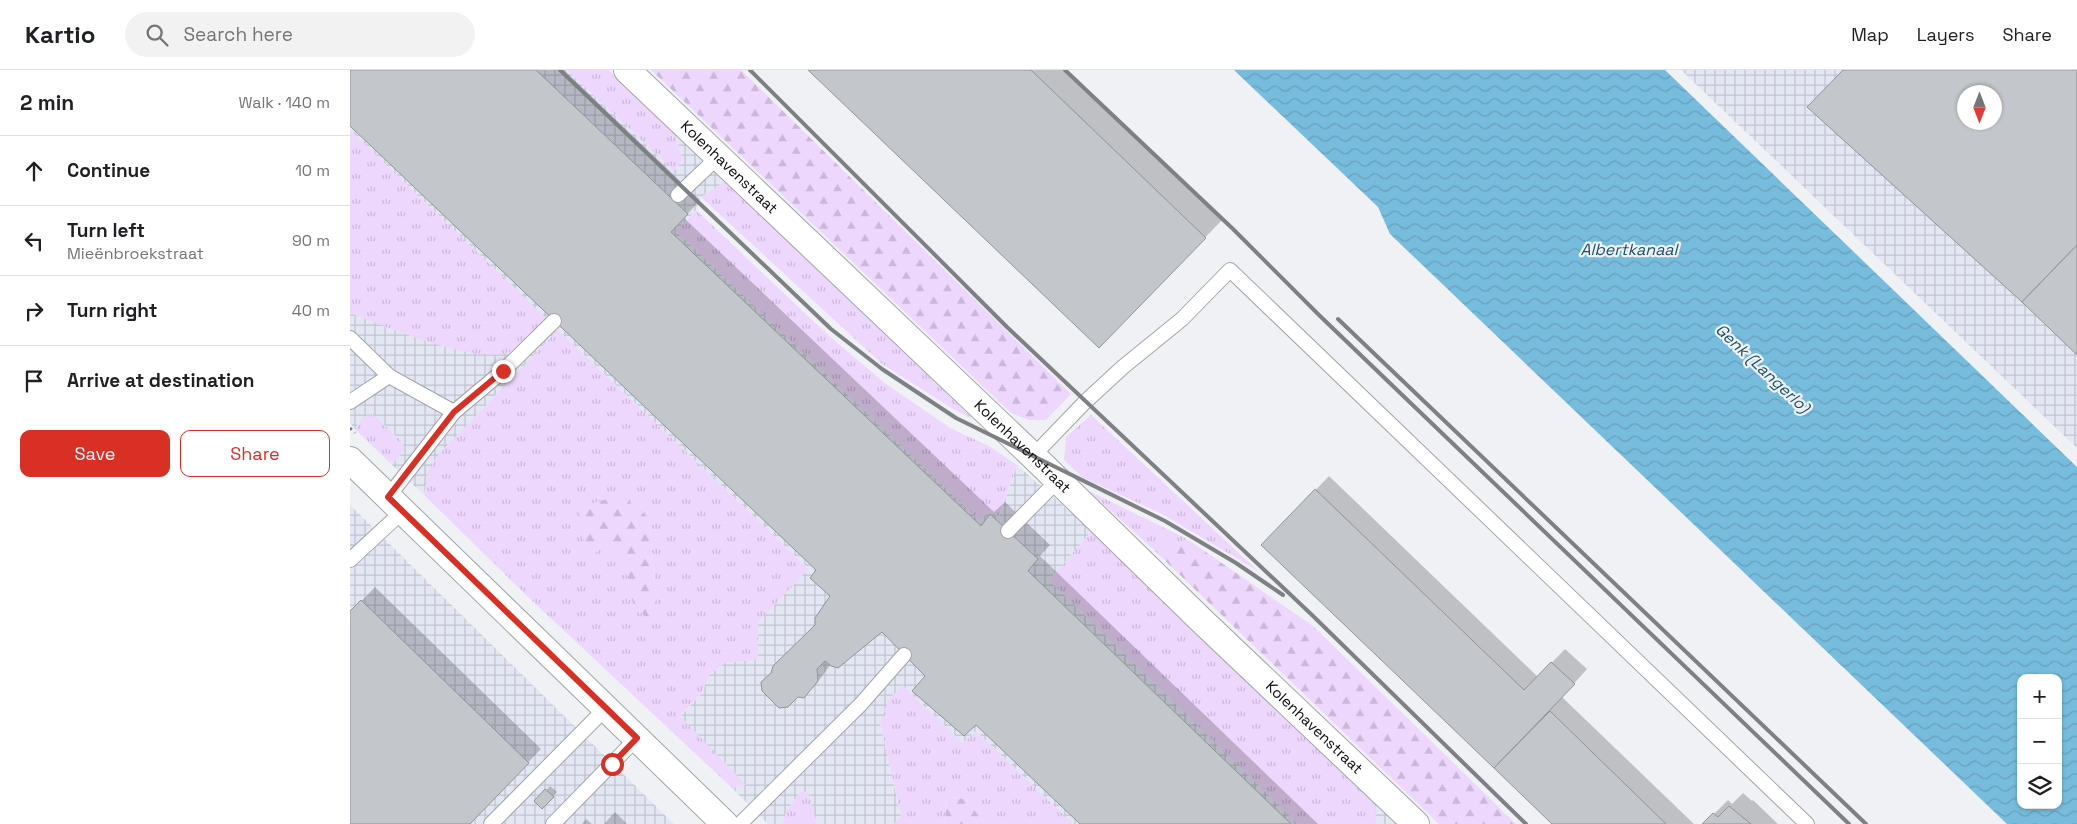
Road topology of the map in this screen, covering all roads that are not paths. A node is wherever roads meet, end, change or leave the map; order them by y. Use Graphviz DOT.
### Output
graph roads {
  1 [pos="627,70"];
  2 [pos="718,156"];
  3 [pos="678,196"];
  4 [pos="554,321"];
  5 [pos="350,338"];
  6 [pos="389,376"];
  7 [pos="350,402"];
  8 [pos="454,412"];
  9 [pos="1033,456"];
  10 [pos="350,460"];
  11 [pos="1058,480"];
  12 [pos="395,504"];
  13 [pos="1008,531"];
  14 [pos="350,560"];
  15 [pos="904,655"];
  16 [pos="606,708"];
  17 [pos="637,738"];
  18 [pos="1412,823"];
  19 [pos="491,824"];
  20 [pos="553,824"];
  21 [pos="725,824"];
  22 [pos="740,824"];
  23 [pos="1807,824"];
  1 -- 2 [label="street, Kolenhavenstraat"];
  2 -- 3 [label="lane"];
  2 -- 9 [label="street, Kolenhavenstraat"];
  4 -- 8 [label="lane"];
  5 -- 6 [label="lane"];
  6 -- 7 [label="lane"];
  6 -- 8 [label="lane"];
  8 -- 12 [label="lane"];
  9 -- 11 [label="street, Kolenhavenstraat"];
  9 -- 23 [label="lane"];
  10 -- 12 [label="street"];
  11 -- 13 [label="lane"];
  11 -- 18 [label="street, Kolenhavenstraat"];
  12 -- 14 [label="lane"];
  12 -- 16 [label="street"];
  15 -- 22 [label="lane"];
  16 -- 17 [label="street"];
  16 -- 19 [label="lane"];
  17 -- 20 [label="lane"];
  17 -- 21 [label="street"];
}
